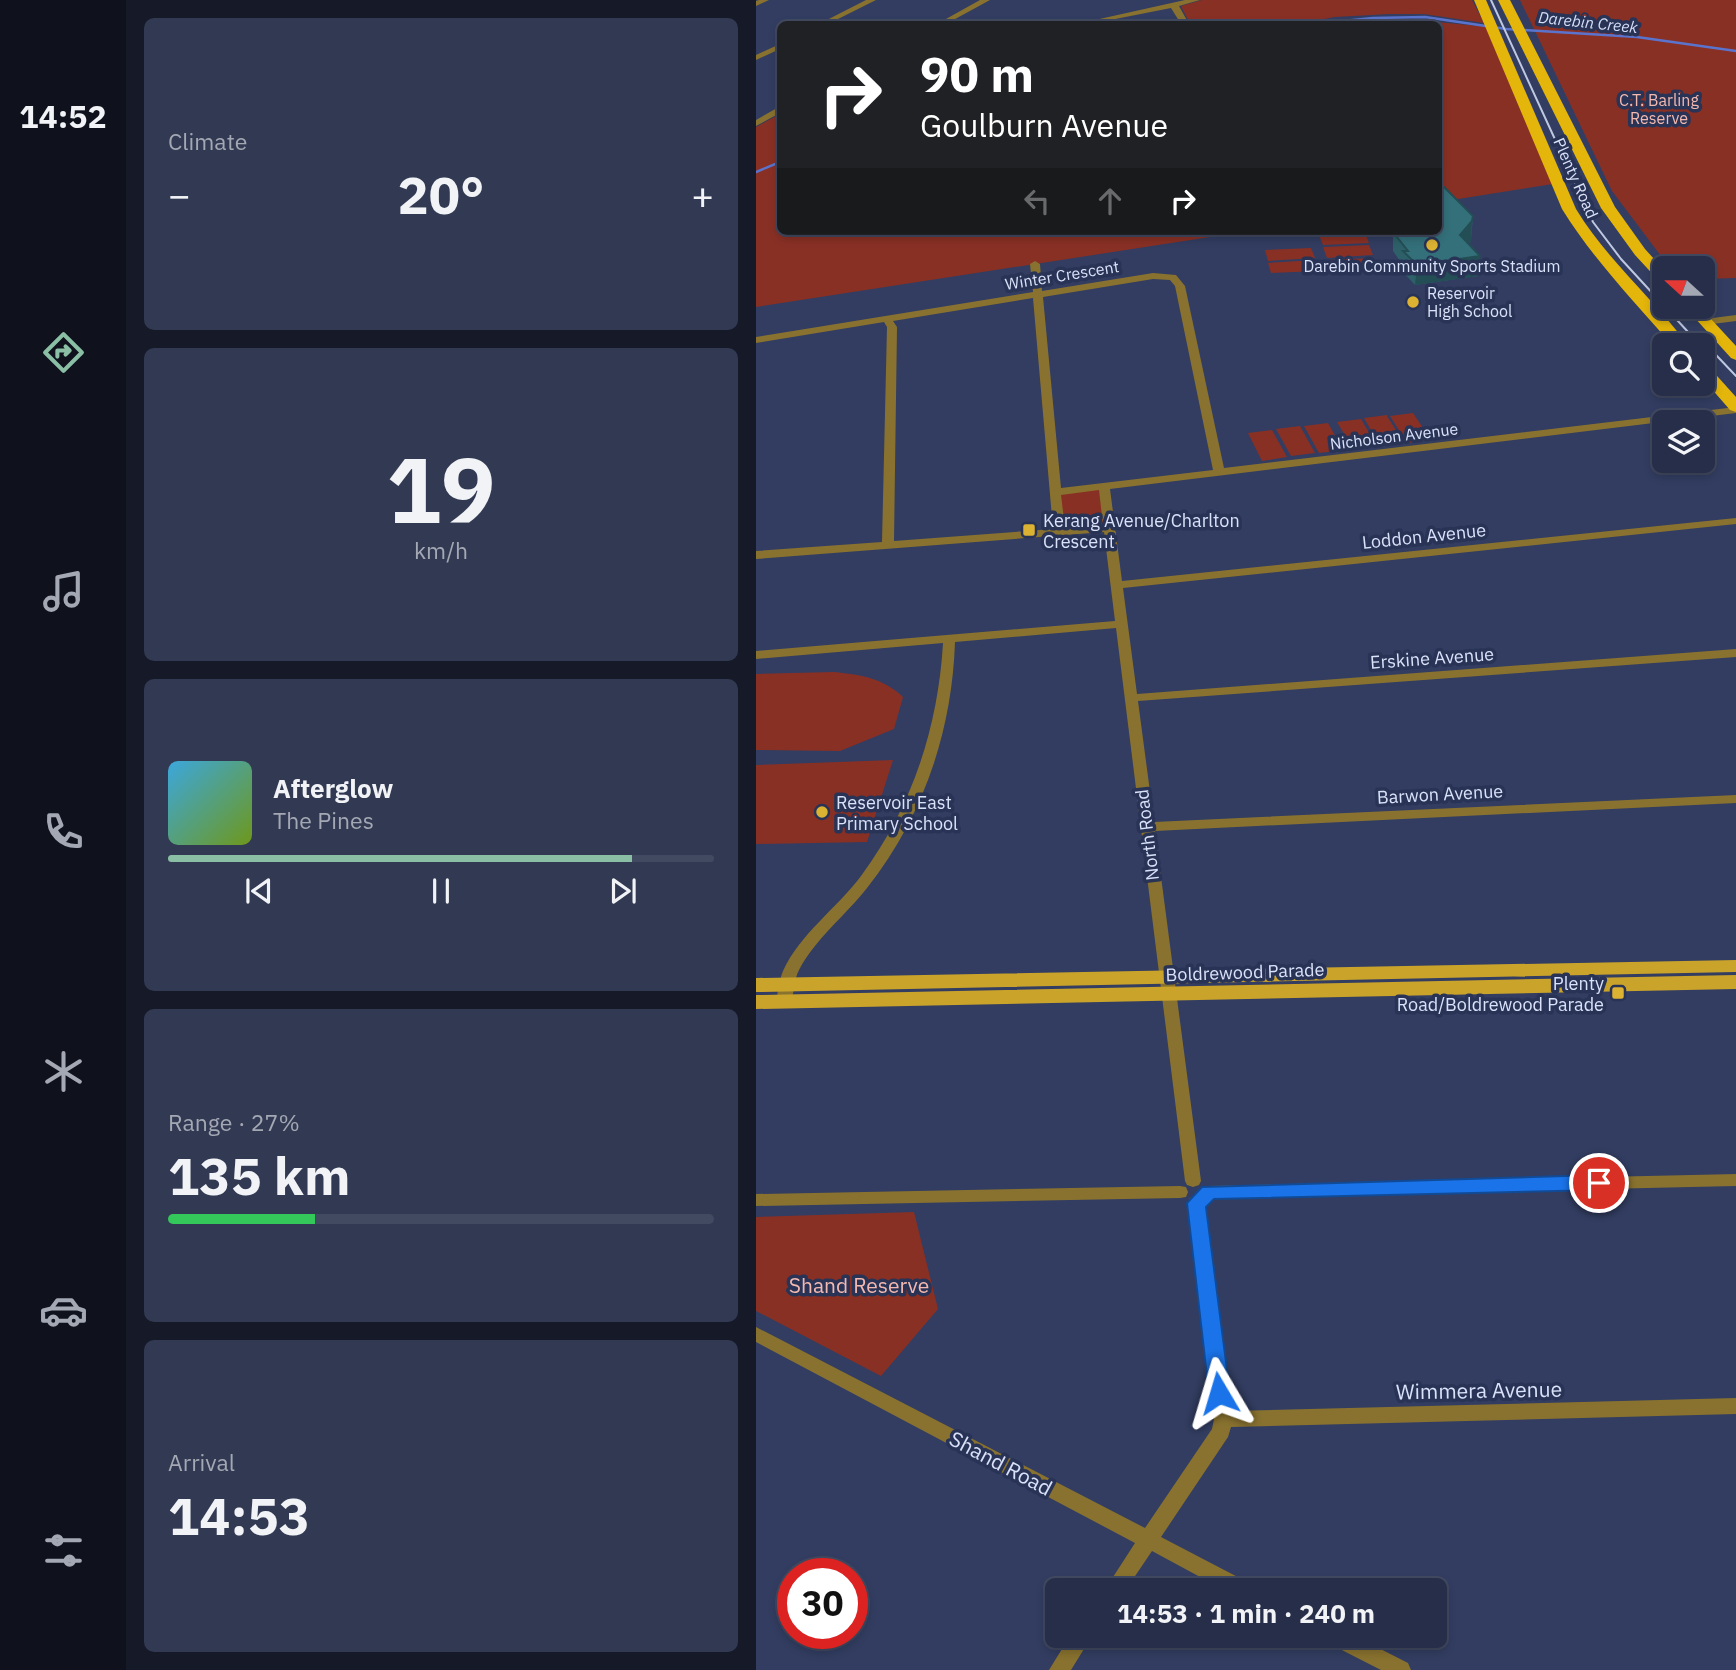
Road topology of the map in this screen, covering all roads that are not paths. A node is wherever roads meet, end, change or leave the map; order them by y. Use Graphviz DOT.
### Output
graph roads {
  1 [pos="765,0"];
  2 [pos="872,0"];
  3 [pos="986,0"];
  4 [pos="1196,0"];
  5 [pos="1480,0"];
  6 [pos="1504,0"];
  7 [pos="756,4"];
  8 [pos="1172,5"];
  9 [pos="829,21"];
  10 [pos="947,21"];
  11 [pos="1095,21"];
  12 [pos="1183,21"];
  13 [pos="777,48"];
  14 [pos="756,58"];
  15 [pos="777,112"];
  16 [pos="756,123"];
  17 [pos="1593,177"];
  18 [pos="1556,179"];
  19 [pos="1035,264"];
  20 [pos="1652,264"];
  21 [pos="1038,295"];
  22 [pos="1736,318"];
  23 [pos="887,319"];
  24 [pos="1736,327"];
  25 [pos="1690,331"];
  26 [pos="756,340"];
  27 [pos="1736,355"];
  28 [pos="1715,384"];
  29 [pos="1736,409"];
  30 [pos="1219,473"];
  31 [pos="1104,488"];
  32 [pos="1056,492"];
  33 [pos="1736,521"];
  34 [pos="1109,528"];
  35 [pos="1059,531"];
  36 [pos="888,544"];
  37 [pos="756,555"];
  38 [pos="1115,585"];
  39 [pos="1120,624"];
  40 [pos="949,639"];
  41 [pos="1736,653"];
  42 [pos="756,655"];
  43 [pos="1131,698"];
  44 [pos="1736,799"];
  45 [pos="1147,827"];
  46 [pos="1736,966"];
  47 [pos="1164,975"];
  48 [pos="1482,978"];
  49 [pos="1736,982"];
  50 [pos="756,985"];
  51 [pos="785,994"];
  52 [pos="1169,996"];
  53 [pos="756,1002"];
  54 [pos="1736,1180"];
  55 [pos="1186,1186"];
  56 [pos="1203,1198"];
  57 [pos="756,1200"];
  58 [pos="756,1334"];
  59 [pos="1736,1406"];
  60 [pos="1223,1419"];
  61 [pos="1148,1541"];
  62 [pos="1123,1578"];
  63 [pos="1221,1578"];
  64 [pos="1074,1648"];
  65 [pos="1358,1648"];
  66 [pos="1059,1670"];
  67 [pos="1401,1670"];
  1 -- 7 [label="street"];
  2 -- 9 [label="street"];
  3 -- 10 [label="street"];
  4 -- 8 [label="street"];
  5 -- 18 [label="highway, Plenty Road"];
  6 -- 17 [label="highway, Plenty Road"];
  8 -- 11 [label="street"];
  8 -- 12 [label="street"];
  13 -- 14 [label="street"];
  15 -- 16 [label="street"];
  17 -- 18 [label="highway"];
  17 -- 20 [label="highway, Plenty Road"];
  18 -- 25 [label="highway, Plenty Road"];
  19 -- 21 [label="street"];
  21 -- 23 [label="street, Winter Crescent"];
  21 -- 30 [label="street, Winter Crescent"];
  21 -- 32 [label="street"];
  22 -- 25 [label="street"];
  23 -- 26 [label="street, Winter Crescent"];
  23 -- 36 [label="street"];
  24 -- 25 [label="street"];
  25 -- 27 [label="highway, Plenty Road"];
  28 -- 29 [label="highway"];
  29 -- 30 [label="street, Nicholson Avenue"];
  30 -- 31 [label="street, Nicholson Avenue"];
  31 -- 32 [label="street, Nicholson Avenue"];
  31 -- 34 [label="street, North Road"];
  32 -- 35 [label="street"];
  33 -- 38 [label="street, Loddon Avenue"];
  34 -- 35 [label="street"];
  34 -- 38 [label="street, North Road"];
  35 -- 36 [label="street"];
  36 -- 37 [label="street"];
  38 -- 39 [label="street, North Road"];
  39 -- 40 [label="street"];
  39 -- 43 [label="street, North Road"];
  40 -- 42 [label="street"];
  40 -- 51 [label="street"];
  41 -- 43 [label="street, Erskine Avenue"];
  43 -- 45 [label="street, North Road"];
  44 -- 45 [label="street, Barwon Avenue"];
  45 -- 47 [label="street, North Road"];
  46 -- 48 [label="main road, Boldrewood Parade"];
  47 -- 48 [label="main road, Boldrewood Parade"];
  47 -- 51 [label="main road, Boldrewood Parade"];
  47 -- 52 [label="street, North Road"];
  48 -- 49 [label="main road, Boldrewood Parade"];
  48 -- 52 [label="main road, Boldrewood Parade"];
  50 -- 51 [label="main road, Boldrewood Parade"];
  51 -- 52 [label="main road, Boldrewood Parade"];
  51 -- 53 [label="main road, Boldrewood Parade"];
  52 -- 55 [label="street, North Road"];
  54 -- 56 [label="street"];
  55 -- 56 [label="street"];
  55 -- 57 [label="street"];
  56 -- 60 [label="street"];
  58 -- 61 [label="street, Shand Road"];
  59 -- 60 [label="street, Wimmera Avenue"];
  60 -- 61 [label="street"];
  61 -- 62 [label="street"];
  61 -- 63 [label="street, Shand Road"];
  64 -- 66 [label="street"];
  65 -- 67 [label="street"];
}
